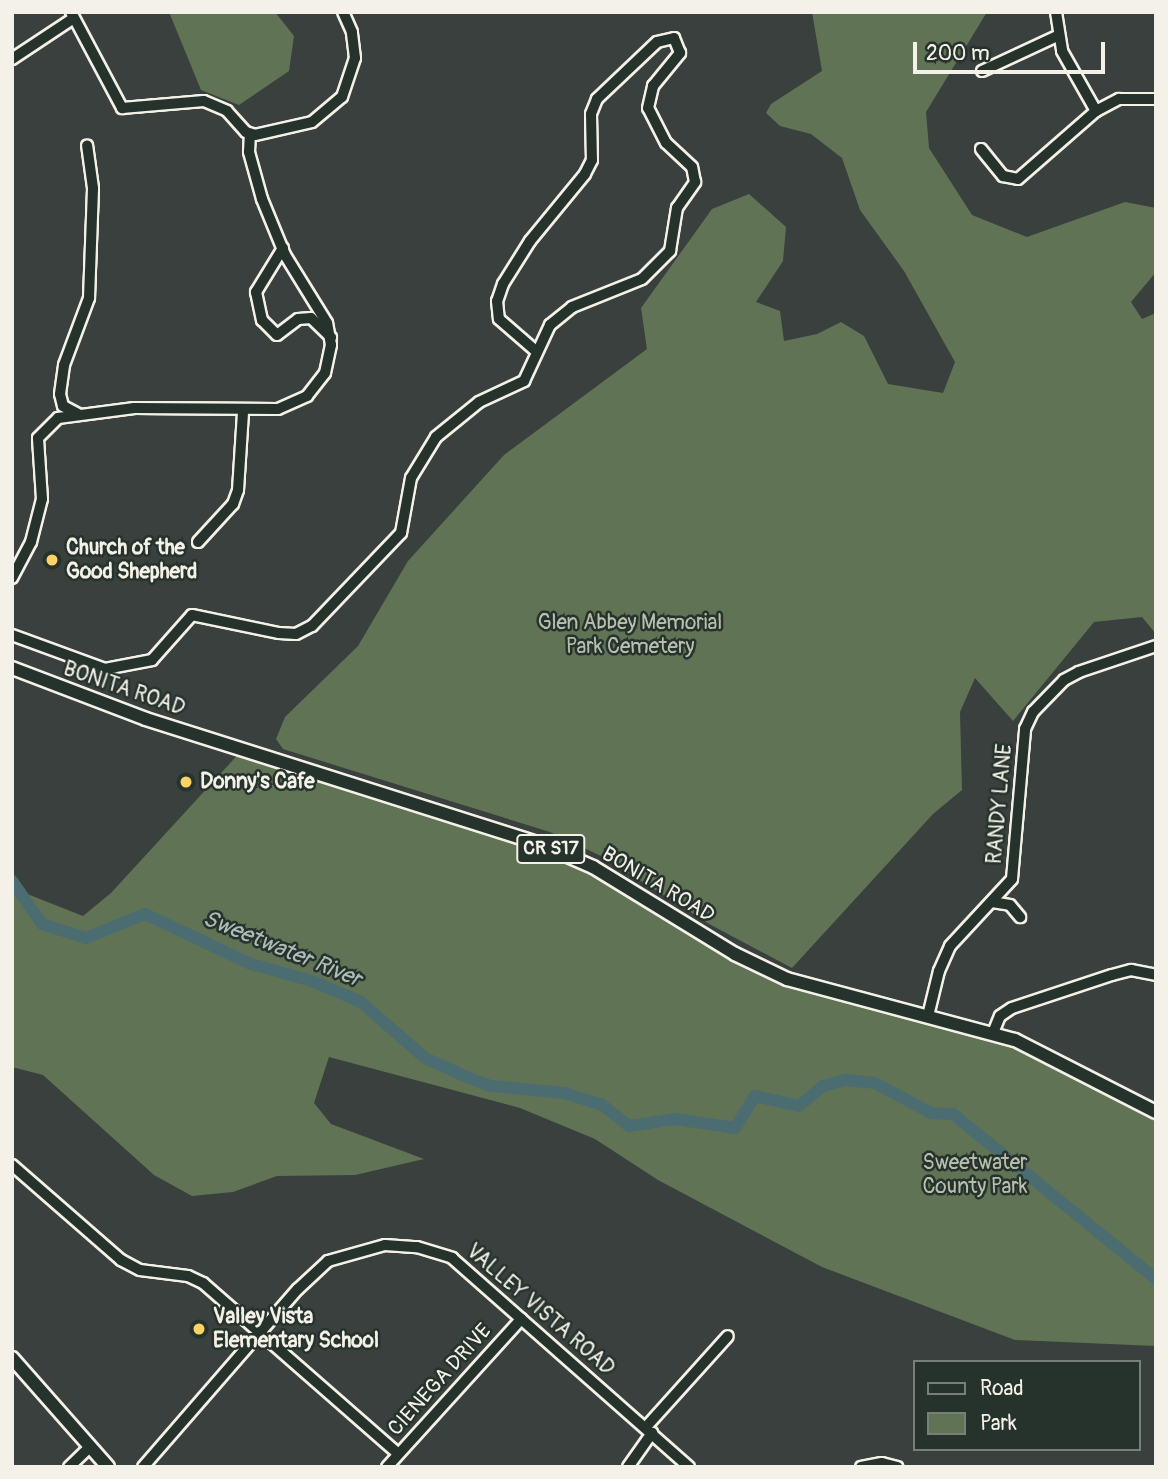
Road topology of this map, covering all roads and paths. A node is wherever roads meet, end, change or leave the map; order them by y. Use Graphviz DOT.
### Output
graph roads {
  1 [pos="343,12"];
  2 [pos="1056,12"];
  3 [pos="72,15"];
  4 [pos="1057,36"];
  5 [pos="12,59"];
  6 [pos="982,71"];
  7 [pos="1156,99"];
  8 [pos="1096,110"];
  9 [pos="250,135"];
  10 [pos="88,145"];
  11 [pos="981,149"];
  12 [pos="283,248"];
  13 [pos="331,337"];
  14 [pos="537,352"];
  15 [pos="243,412"];
  16 [pos="82,414"];
  17 [pos="198,542"];
  18 [pos="12,578"];
  19 [pos="12,635"];
  20 [pos="1156,646"];
  21 [pos="12,668"];
  22 [pos="992,902"];
  23 [pos="1020,917"];
  24 [pos="1156,975"];
  25 [pos="928,1016"];
  26 [pos="993,1032"];
  27 [pos="1156,1112"];
  28 [pos="12,1165"];
  29 [pos="521,1319"];
  30 [pos="261,1334"];
  31 [pos="728,1336"];
  32 [pos="12,1358"];
  33 [pos="649,1430"];
  34 [pos="89,1448"];
  35 [pos="398,1454"];
  36 [pos="69,1467"];
  37 [pos="108,1467"];
  38 [pos="143,1467"];
  39 [pos="387,1467"];
  40 [pos="628,1467"];
  41 [pos="689,1467"];
  42 [pos="861,1467"];
  43 [pos="897,1467"];
  1 -- 9 [label="street"];
  2 -- 4 [label="street"];
  3 -- 5 [label="street"];
  3 -- 9 [label="street"];
  4 -- 6 [label="street"];
  4 -- 8 [label="street"];
  7 -- 8 [label="street"];
  8 -- 11 [label="street"];
  9 -- 12 [label="street"];
  10 -- 16 [label="street"];
  12 -- 13 [label="street"];
  12 -- 13 [label="street"];
  13 -- 15 [label="street"];
  14 -- 14 [label="street"];
  14 -- 19 [label="street"];
  15 -- 16 [label="street"];
  15 -- 17 [label="street"];
  16 -- 18 [label="street"];
  20 -- 22 [label="street, RANDY LANE"];
  21 -- 25 [label="main road, BONITA ROAD / CR S17"];
  22 -- 23 [label="street"];
  22 -- 25 [label="street, RANDY LANE"];
  24 -- 26 [label="street"];
  25 -- 26 [label="main road, BONITA ROAD / CR S17"];
  26 -- 27 [label="main road, BONITA ROAD / CR S17"];
  28 -- 30 [label="street"];
  29 -- 30 [label="street, VALLEY VISTA ROAD"];
  29 -- 33 [label="street, VALLEY VISTA ROAD"];
  29 -- 35 [label="street, CIENEGA DRIVE"];
  30 -- 35 [label="street"];
  30 -- 38 [label="street, VALLEY VISTA ROAD"];
  31 -- 33 [label="street"];
  32 -- 34 [label="main road"];
  33 -- 40 [label="street"];
  33 -- 41 [label="street, VALLEY VISTA ROAD"];
  34 -- 36 [label="street"];
  34 -- 37 [label="main road"];
  35 -- 39 [label="street, CIENEGA DRIVE"];
  42 -- 43 [label="street"];
}
